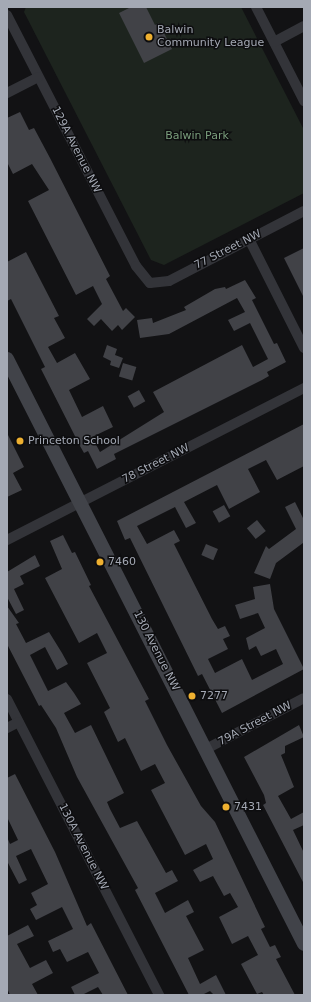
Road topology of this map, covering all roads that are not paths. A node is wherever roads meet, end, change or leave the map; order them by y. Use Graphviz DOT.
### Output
graph roads {
  1 [pos="256,7"];
  2 [pos="7,15"];
  3 [pos="304,26"];
  4 [pos="274,42"];
  5 [pos="38,76"];
  6 [pos="7,93"];
  7 [pos="304,101"];
  8 [pos="304,211"];
  9 [pos="249,239"];
  10 [pos="150,283"];
  11 [pos="304,348"];
  12 [pos="7,359"];
  13 [pos="304,388"];
  14 [pos="80,503"];
  15 [pos="7,540"];
  16 [pos="304,698"];
  17 [pos="7,699"];
  18 [pos="19,722"];
  19 [pos="7,728"];
  20 [pos="206,749"];
  21 [pos="304,944"];
  22 [pos="159,995"];
  1 -- 4 [label="street"];
  2 -- 5 [label="street, 129A Avenue NW"];
  3 -- 4 [label="street"];
  4 -- 7 [label="street"];
  5 -- 6 [label="street"];
  5 -- 10 [label="street, 129A Avenue NW"];
  8 -- 9 [label="street, 77 Street NW"];
  9 -- 10 [label="street, 77 Street NW"];
  9 -- 11 [label="street"];
  12 -- 14 [label="street, 130 Avenue NW"];
  13 -- 14 [label="street, 78 Street NW"];
  14 -- 15 [label="street, 78 Street NW"];
  14 -- 20 [label="street, 130 Avenue NW"];
  16 -- 20 [label="street, 79A Street NW"];
  17 -- 18 [label="street, 130A Avenue NW"];
  18 -- 19 [label="street"];
  18 -- 22 [label="street, 130A Avenue NW"];
  20 -- 21 [label="street, 130 Avenue NW"];
}
